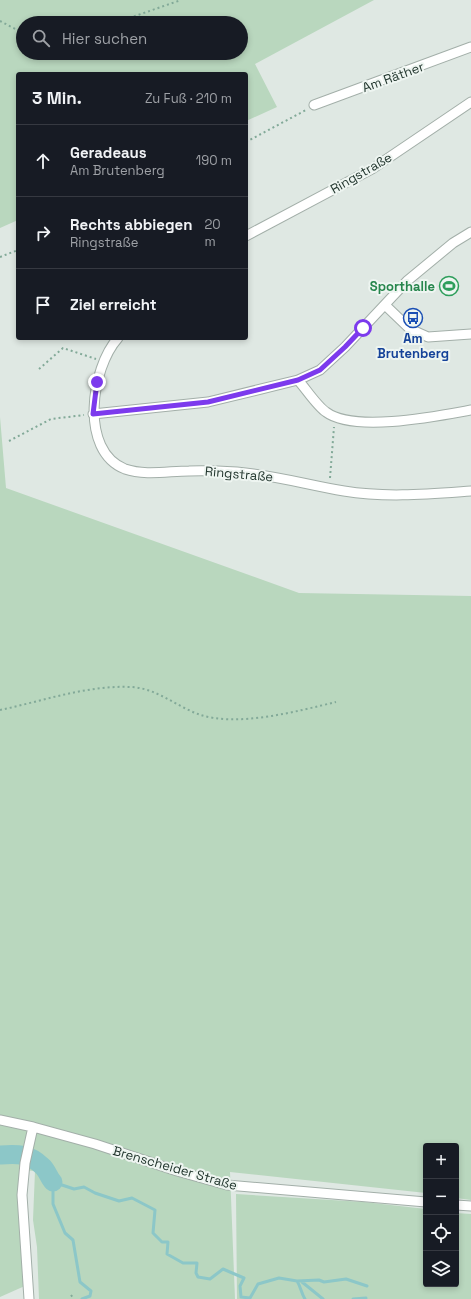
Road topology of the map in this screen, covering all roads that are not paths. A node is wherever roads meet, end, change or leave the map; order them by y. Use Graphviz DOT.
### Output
graph roads {
  1 [pos="471,47"];
  2 [pos="471,102"];
  3 [pos="314,105"];
  4 [pos="471,232"];
  5 [pos="248,235"];
  6 [pos="385,305"];
  7 [pos="471,334"];
  8 [pos="117,340"];
  9 [pos="298,380"];
  10 [pos="471,410"];
  11 [pos="93,414"];
  12 [pos="471,491"];
  13 [pos="0,1120"];
  14 [pos="33,1127"];
  15 [pos="423,1202"];
  16 [pos="459,1205"];
  17 [pos="471,1206"];
  18 [pos="29,1299"];
  1 -- 3 [label="street, Am Räther"];
  2 -- 5 [label="street, Ringstraße"];
  4 -- 6 [label="street"];
  6 -- 7 [label="street"];
  6 -- 9 [label="street"];
  8 -- 11 [label="street, Ringstraße"];
  9 -- 10 [label="street"];
  9 -- 11 [label="street"];
  11 -- 12 [label="street, Ringstraße"];
  13 -- 14 [label="street, Brenscheider Straße"];
  14 -- 15 [label="street, Brenscheider Straße"];
  14 -- 18 [label="street"];
  16 -- 17 [label="street"];
}
